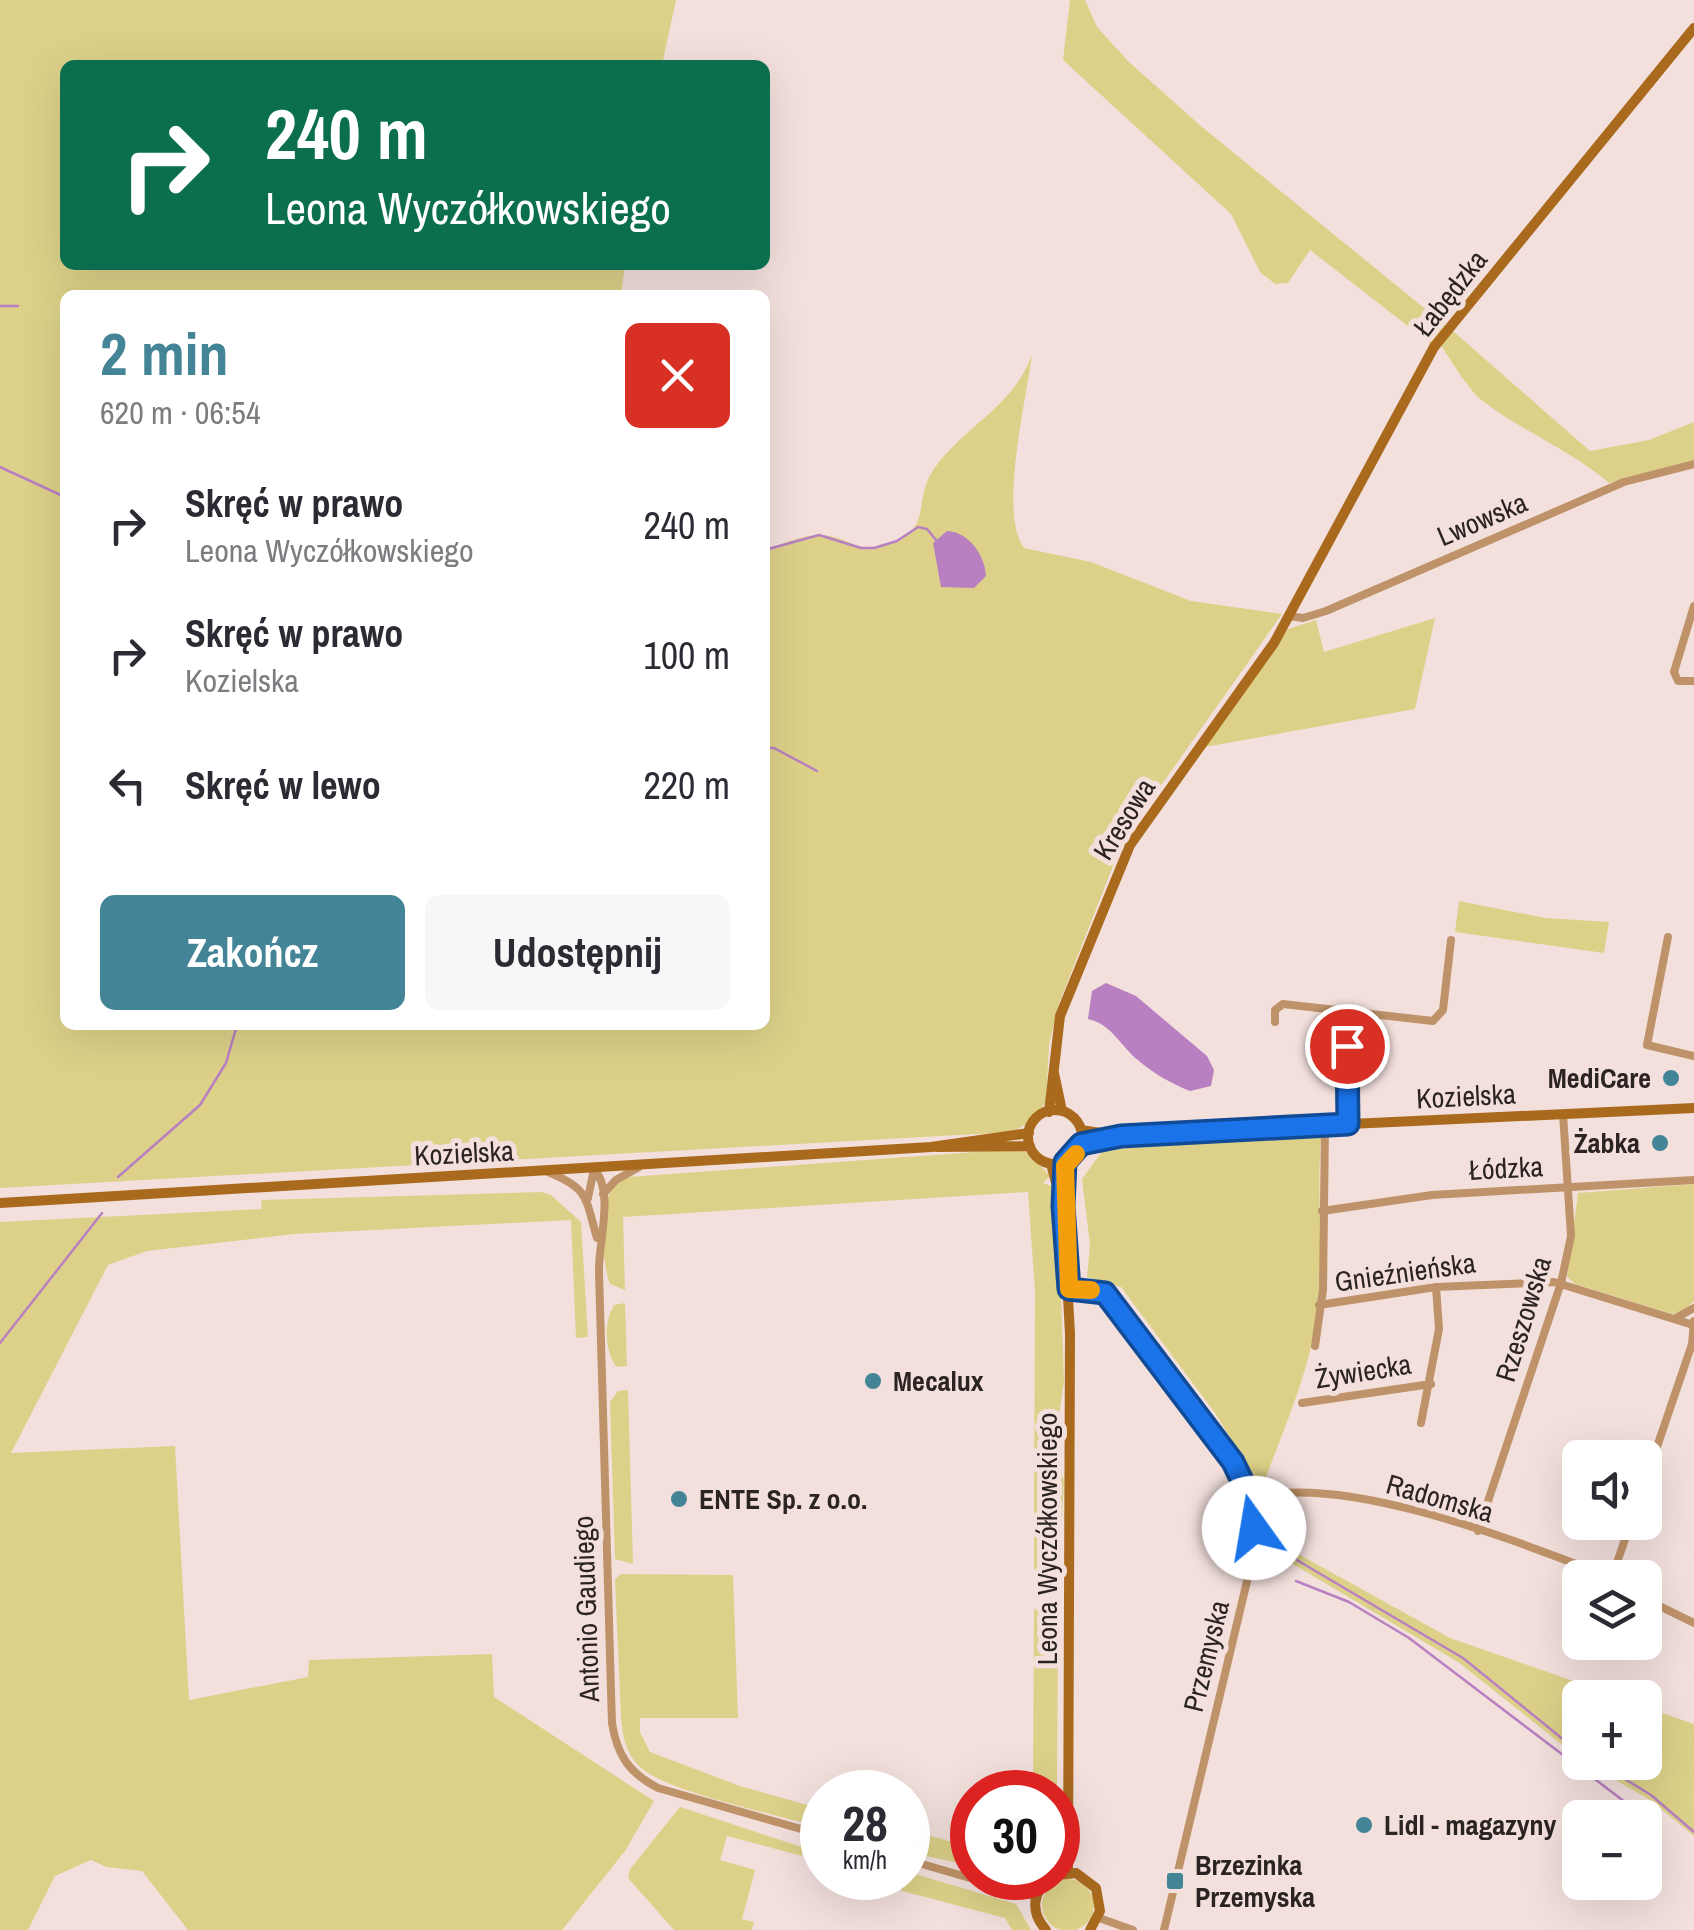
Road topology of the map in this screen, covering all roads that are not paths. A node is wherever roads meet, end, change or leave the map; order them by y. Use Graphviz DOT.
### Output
graph roads {
  1 [pos="1694,28"];
  2 [pos="1694,464"];
  3 [pos="1694,606"];
  4 [pos="1289,616"];
  5 [pos="1694,681"];
  6 [pos="1668,937"];
  7 [pos="1451,940"];
  8 [pos="1347,1014"];
  9 [pos="1275,1022"];
  10 [pos="1694,1056"];
  11 [pos="1054,1072"];
  12 [pos="1694,1108"];
  13 [pos="1048,1112"];
  14 [pos="1062,1112"];
  15 [pos="1563,1114"];
  16 [pos="1348,1124"];
  17 [pos="1325,1125"];
  18 [pos="1081,1130"];
  19 [pos="1029,1132"];
  20 [pos="1121,1136"];
  21 [pos="1081,1144"];
  22 [pos="930,1146"];
  23 [pos="1030,1146"];
  24 [pos="1065,1162"];
  25 [pos="1051,1164"];
  26 [pos="641,1166"];
  27 [pos="594,1169"];
  28 [pos="548,1172"];
  29 [pos="1694,1180"];
  30 [pos="1568,1188"];
  31 [pos="603,1194"];
  32 [pos="588,1198"];
  33 [pos="0,1202"];
  34 [pos="1063,1206"];
  35 [pos="1322,1211"];
  36 [pos="598,1239"];
  37 [pos="1561,1283"];
  38 [pos="1436,1288"];
  39 [pos="1069,1289"];
  40 [pos="1319,1305"];
  41 [pos="1694,1308"];
  42 [pos="1671,1317"];
  43 [pos="1693,1323"];
  44 [pos="1693,1344"];
  45 [pos="1315,1346"];
  46 [pos="1430,1384"];
  47 [pos="1302,1404"];
  48 [pos="1421,1423"];
  49 [pos="1660,1440"];
  50 [pos="1250,1499"];
  51 [pos="1478,1531"];
  52 [pos="1563,1560"];
  53 [pos="1662,1607"];
  54 [pos="1694,1623"];
  55 [pos="1061,1770"];
  56 [pos="800,1829"];
  57 [pos="1080,1877"];
  58 [pos="1036,1900"];
  59 [pos="1099,1918"];
  60 [pos="1046,1930"];
  61 [pos="1090,1930"];
  62 [pos="1133,1930"];
  63 [pos="1164,1930"];
  1 -- 4 [label="street, Łabędzka"];
  2 -- 4 [label="street, Lwowska"];
  3 -- 5 [label="street"];
  4 -- 11 [label="street, Kresowa"];
  6 -- 10 [label="street"];
  7 -- 8 [label="street"];
  8 -- 9 [label="street"];
  8 -- 16 [label="street"];
  11 -- 13 [label="street, Kresowa"];
  11 -- 14 [label="street, Kresowa"];
  12 -- 15 [label="street, Kozielska"];
  13 -- 14 [label="street"];
  13 -- 19 [label="street"];
  14 -- 18 [label="street"];
  15 -- 16 [label="street, Kozielska"];
  15 -- 30 [label="street, Rzeszowska"];
  16 -- 17 [label="street, Kozielska"];
  17 -- 20 [label="street, Kozielska"];
  17 -- 35 [label="street"];
  18 -- 20 [label="street, Kozielska"];
  18 -- 21 [label="street"];
  19 -- 22 [label="street, Kozielska"];
  19 -- 23 [label="street"];
  20 -- 21 [label="street, Kozielska"];
  21 -- 24 [label="street"];
  22 -- 23 [label="street, Kozielska"];
  22 -- 26 [label="street, Kozielska"];
  23 -- 25 [label="street"];
  24 -- 25 [label="street"];
  24 -- 34 [label="street, Leona Wyczółkowskiego"];
  25 -- 34 [label="street, Leona Wyczółkowskiego"];
  26 -- 27 [label="street, Kozielska"];
  26 -- 31 [label="street"];
  27 -- 28 [label="street, Kozielska"];
  27 -- 31 [label="street, Antonio Gaudiego"];
  27 -- 32 [label="street, Antonio Gaudiego"];
  28 -- 32 [label="street"];
  28 -- 33 [label="street, Kozielska"];
  29 -- 30 [label="street, Łódzka"];
  30 -- 35 [label="street, Łódzka"];
  30 -- 37 [label="street, Rzeszowska"];
  31 -- 36 [label="street, Antonio Gaudiego"];
  32 -- 36 [label="street, Antonio Gaudiego"];
  34 -- 39 [label="street, Leona Wyczółkowskiego"];
  35 -- 40 [label="street"];
  36 -- 56 [label="street, Antonio Gaudiego"];
  37 -- 38 [label="street, Gnieźnieńska"];
  37 -- 42 [label="street, Gnieźnieńska"];
  37 -- 51 [label="street, Rzeszowska"];
  38 -- 40 [label="street, Gnieźnieńska"];
  38 -- 46 [label="street, Żywiecka"];
  39 -- 50 [label="street, Przemyska"];
  39 -- 55 [label="street, Leona Wyczółkowskiego"];
  40 -- 45 [label="street"];
  41 -- 42 [label="street"];
  42 -- 43 [label="street, Gnieźnieńska"];
  43 -- 44 [label="street"];
  44 -- 49 [label="street"];
  46 -- 47 [label="street, Żywiecka"];
  46 -- 48 [label="street, Żywiecka"];
  50 -- 51 [label="street, Radomska"];
  50 -- 63 [label="street, Przemyska"];
  51 -- 52 [label="street, Radomska"];
  53 -- 54 [label="street"];
  57 -- 59 [label="street"];
  58 -- 60 [label="street"];
  59 -- 61 [label="street"];
  59 -- 62 [label="street"];
}
